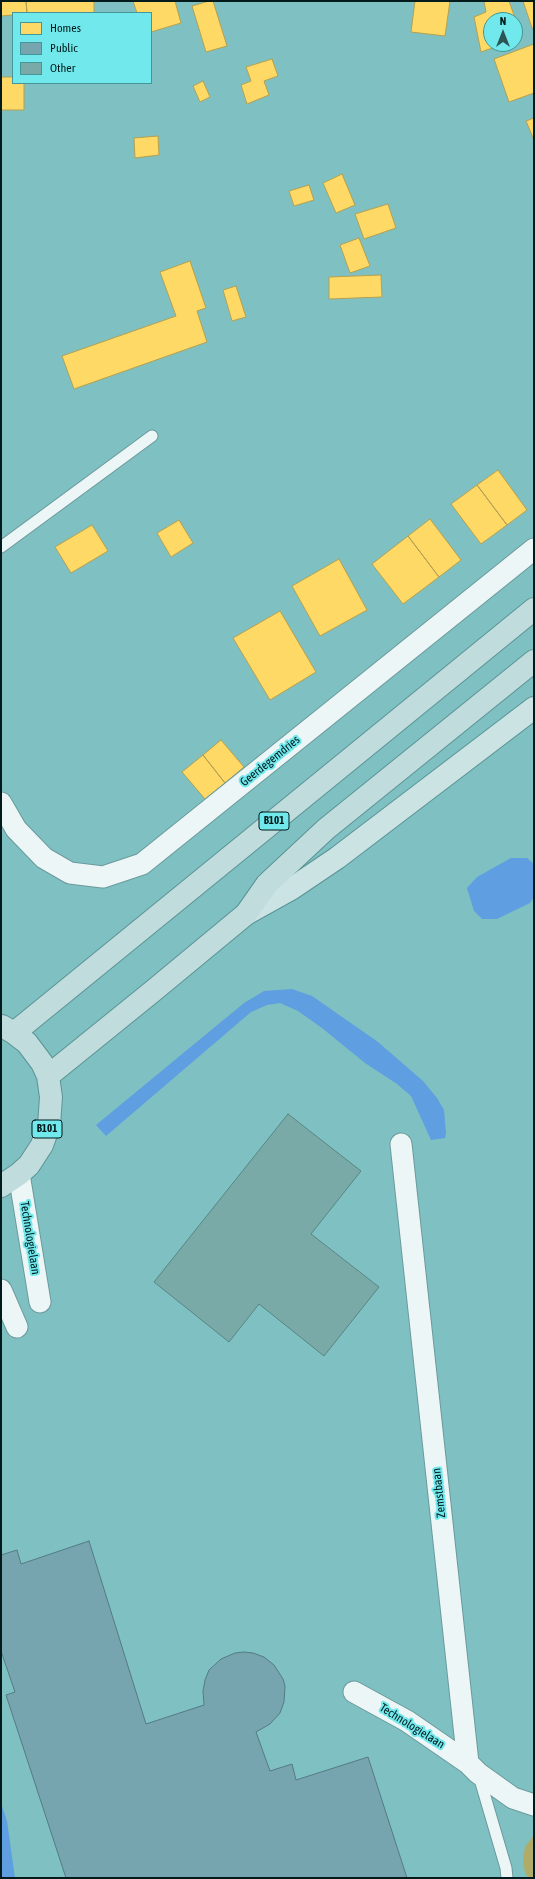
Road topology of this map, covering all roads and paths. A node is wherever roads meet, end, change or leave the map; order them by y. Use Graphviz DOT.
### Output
graph roads {
  1 [pos="152,436"];
  2 [pos="1,547"];
  3 [pos="534,549"];
  4 [pos="534,609"];
  5 [pos="534,661"];
  6 [pos="534,708"];
  7 [pos="1,803"];
  8 [pos="246,914"];
  9 [pos="8,1029"];
  10 [pos="48,1076"];
  11 [pos="401,1144"];
  12 [pos="20,1174"];
  13 [pos="1,1186"];
  14 [pos="1,1290"];
  15 [pos="40,1302"];
  16 [pos="17,1327"];
  17 [pos="354,1692"];
  18 [pos="473,1768"];
  19 [pos="534,1805"];
  20 [pos="508,1878"];
  1 -- 2 [label="lane"];
  3 -- 7 [label="street, Geerdegemdries"];
  4 -- 9 [label="highway, B101"];
  5 -- 8 [label="highway"];
  6 -- 8 [label="main road"];
  8 -- 10 [label="highway"];
  9 -- 10 [label="highway, B101"];
  10 -- 12 [label="highway, B101"];
  11 -- 18 [label="street, Zemstbaan"];
  12 -- 13 [label="highway, B101"];
  12 -- 15 [label="street, Technologielaan"];
  14 -- 16 [label="street"];
  17 -- 18 [label="street, Technologielaan"];
  18 -- 19 [label="street"];
  18 -- 20 [label="lane"];
}
